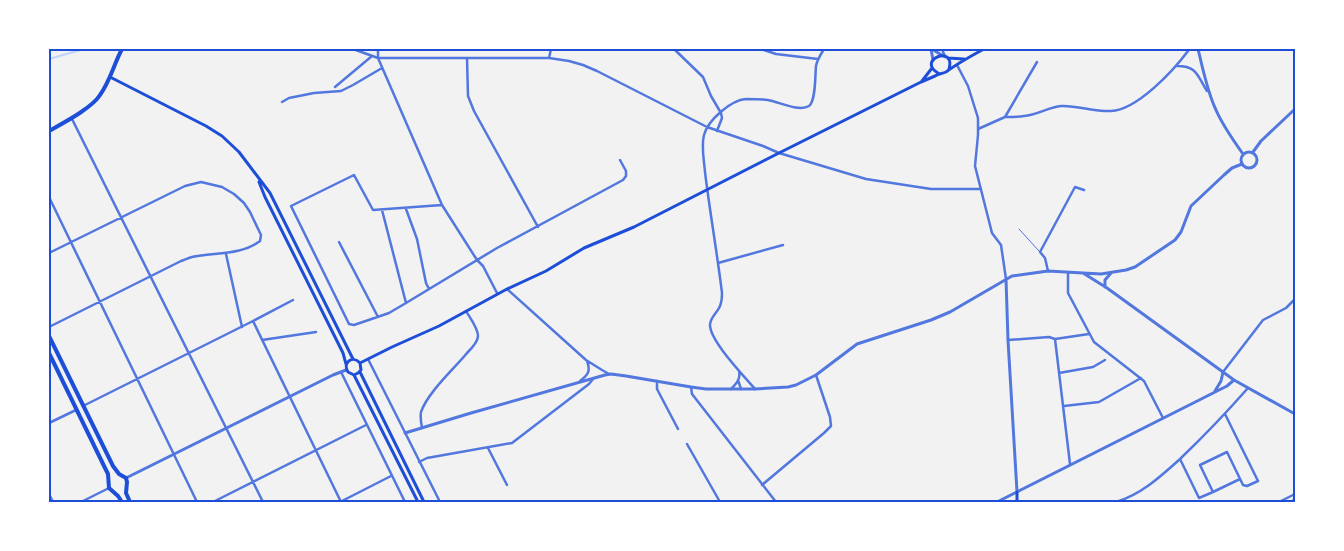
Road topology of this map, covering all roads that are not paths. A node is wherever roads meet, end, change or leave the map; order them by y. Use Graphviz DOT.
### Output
graph roads {
  1 [pos="122,49"];
  2 [pos="353,49"];
  3 [pos="378,49"];
  4 [pos="551,49"];
  5 [pos="674,49"];
  6 [pos="761,49"];
  7 [pos="824,49"];
  8 [pos="931,49"];
  9 [pos="942,49"];
  10 [pos="984,49"];
  11 [pos="1189,49"];
  12 [pos="1198,49"];
  13 [pos="372,56"];
  14 [pos="945,57"];
  15 [pos="378,58"];
  16 [pos="467,58"];
  17 [pos="549,58"];
  18 [pos="818,59"];
  19 [pos="965,59"];
  20 [pos="933,60"];
  21 [pos="1038,62"];
  22 [pos="957,65"];
  23 [pos="1177,66"];
  24 [pos="382,68"];
  25 [pos="932,68"];
  26 [pos="949,69"];
  27 [pos="939,73"];
  28 [pos="110,77"];
  29 [pos="921,82"];
  30 [pos="335,87"];
  31 [pos="1210,95"];
  32 [pos="282,102"];
  33 [pos="1295,109"];
  34 [pos="721,113"];
  35 [pos="1005,117"];
  36 [pos="72,118"];
  37 [pos="707,127"];
  38 [pos="978,129"];
  39 [pos="49,131"];
  40 [pos="717,131"];
  41 [pos="1253,152"];
  42 [pos="779,153"];
  43 [pos="1243,154"];
  44 [pos="620,160"];
  45 [pos="1242,164"];
  46 [pos="257,177"];
  47 [pos="981,189"];
  48 [pos="707,190"];
  49 [pos="1084,190"];
  50 [pos="49,197"];
  51 [pos="442,205"];
  52 [pos="406,208"];
  53 [pos="382,210"];
  54 [pos="121,217"];
  55 [pos="538,227"];
  56 [pos="1019,229"];
  57 [pos="339,242"];
  58 [pos="71,243"];
  59 [pos="784,245"];
  60 [pos="1040,252"];
  61 [pos="49,254"];
  62 [pos="226,254"];
  63 [pos="477,260"];
  64 [pos="718,263"];
  65 [pos="1048,270"];
  66 [pos="1068,272"];
  67 [pos="1083,273"];
  68 [pos="1111,273"];
  69 [pos="1101,274"];
  70 [pos="150,277"];
  71 [pos="1006,279"];
  72 [pos="1098,282"];
  73 [pos="1105,287"];
  74 [pos="429,289"];
  75 [pos="507,289"];
  76 [pos="497,294"];
  77 [pos="1295,299"];
  78 [pos="293,300"];
  79 [pos="100,302"];
  80 [pos="406,304"];
  81 [pos="466,311"];
  82 [pos="378,317"];
  83 [pos="253,321"];
  84 [pos="49,327"];
  85 [pos="242,327"];
  86 [pos="316,332"];
  87 [pos="1089,334"];
  88 [pos="49,336"];
  89 [pos="1055,339"];
  90 [pos="262,340"];
  91 [pos="1008,340"];
  92 [pos="49,353"];
  93 [pos="189,353"];
  94 [pos="354,359"];
  95 [pos="368,359"];
  96 [pos="586,360"];
  97 [pos="1104,360"];
  98 [pos="360,363"];
  99 [pos="346,364"];
  100 [pos="739,369"];
  101 [pos="346,370"];
  102 [pos="340,372"];
  103 [pos="360,372"];
  104 [pos="1223,372"];
  105 [pos="1060,373"];
  106 [pos="611,374"];
  107 [pos="354,375"];
  108 [pos="816,375"];
  109 [pos="595,377"];
  110 [pos="1141,378"];
  111 [pos="137,380"];
  112 [pos="738,380"];
  113 [pos="1234,380"];
  114 [pos="657,381"];
  115 [pos="578,382"];
  116 [pos="691,387"];
  117 [pos="1248,388"];
  118 [pos="731,389"];
  119 [pos="742,389"];
  120 [pos="755,389"];
  121 [pos="1215,392"];
  122 [pos="290,397"];
  123 [pos="83,406"];
  124 [pos="1064,406"];
  125 [pos="76,410"];
  126 [pos="1225,414"];
  127 [pos="1295,414"];
  128 [pos="1163,418"];
  129 [pos="49,423"];
  130 [pos="366,424"];
  131 [pos="227,428"];
  132 [pos="422,428"];
  133 [pos="678,429"];
  134 [pos="405,433"];
  135 [pos="687,444"];
  136 [pos="488,448"];
  137 [pos="315,451"];
  138 [pos="174,455"];
  139 [pos="1180,459"];
  140 [pos="419,462"];
  141 [pos="1070,464"];
  142 [pos="119,474"];
  143 [pos="392,476"];
  144 [pos="126,478"];
  145 [pos="1240,479"];
  146 [pos="108,480"];
  147 [pos="253,482"];
  148 [pos="507,485"];
  149 [pos="762,485"];
  150 [pos="109,488"];
  151 [pos="126,488"];
  152 [pos="1017,492"];
  153 [pos="1213,492"];
  154 [pos="115,493"];
  155 [pos="49,494"];
  156 [pos="1295,496"];
  157 [pos="53,502"];
  158 [pos="81,502"];
  159 [pos="122,502"];
  160 [pos="130,502"];
  161 [pos="197,502"];
  162 [pos="213,502"];
  163 [pos="263,502"];
  164 [pos="340,502"];
  165 [pos="405,502"];
  166 [pos="418,502"];
  167 [pos="424,502"];
  168 [pos="440,502"];
  169 [pos="720,502"];
  170 [pos="776,502"];
  171 [pos="997,502"];
  172 [pos="1017,502"];
  173 [pos="1116,502"];
  174 [pos="1279,502"];
  175 [pos="1292,502"];
  1 -- 28 [label="main road"];
  2 -- 13 [label="street"];
  3 -- 15 [label="street"];
  4 -- 17 [label="street"];
  5 -- 34 [label="street"];
  6 -- 18 [label="street"];
  7 -- 18 [label="street"];
  8 -- 14 [label="street"];
  8 -- 20 [label="street"];
  9 -- 14 [label="street"];
  10 -- 19 [label="main road"];
  11 -- 23 [label="street"];
  12 -- 31 [label="street"];
  13 -- 15 [label="street"];
  13 -- 30 [label="street"];
  14 -- 19 [label="main road"];
  14 -- 20 [label="main road"];
  14 -- 26 [label="main road"];
  15 -- 16 [label="street"];
  15 -- 24 [label="street"];
  16 -- 17 [label="street"];
  16 -- 55 [label="street"];
  17 -- 37 [label="street"];
  18 -- 34 [label="street"];
  19 -- 22 [label="main road"];
  20 -- 25 [label="main road"];
  21 -- 35 [label="street"];
  22 -- 26 [label="main road"];
  22 -- 38 [label="street"];
  23 -- 31 [label="street"];
  23 -- 35 [label="street"];
  24 -- 32 [label="street"];
  24 -- 51 [label="street"];
  25 -- 27 [label="main road"];
  25 -- 29 [label="main road"];
  26 -- 27 [label="main road"];
  27 -- 29 [label="main road"];
  28 -- 36 [label="main road"];
  28 -- 46 [label="main road"];
  29 -- 42 [label="main road"];
  31 -- 43 [label="street"];
  33 -- 41 [label="street"];
  34 -- 37 [label="street"];
  34 -- 40 [label="street"];
  35 -- 38 [label="street"];
  36 -- 39 [label="main road"];
  36 -- 54 [label="street"];
  37 -- 40 [label="street"];
  37 -- 48 [label="street"];
  38 -- 47 [label="street"];
  40 -- 42 [label="street"];
  41 -- 43 [label="street"];
  41 -- 45 [label="street"];
  42 -- 47 [label="street"];
  42 -- 48 [label="main road"];
  43 -- 45 [label="street"];
  44 -- 55 [label="street"];
  45 -- 68 [label="street"];
  46 -- 94 [label="main road"];
  46 -- 99 [label="main road"];
  47 -- 71 [label="street"];
  48 -- 64 [label="street"];
  48 -- 75 [label="main road"];
  49 -- 60 [label="street"];
  50 -- 58 [label="street"];
  51 -- 52 [label="street"];
  51 -- 63 [label="street"];
  52 -- 53 [label="street"];
  52 -- 74 [label="street"];
  53 -- 80 [label="street"];
  53 -- 82 [label="street"];
  54 -- 58 [label="street"];
  54 -- 62 [label="street"];
  54 -- 70 [label="street"];
  55 -- 63 [label="street"];
  56 -- 60 [label="lane"];
  57 -- 82 [label="street"];
  58 -- 61 [label="street"];
  58 -- 79 [label="street"];
  59 -- 64 [label="street"];
  60 -- 65 [label="street"];
  62 -- 70 [label="street"];
  62 -- 85 [label="street"];
  63 -- 74 [label="street"];
  63 -- 76 [label="street"];
  64 -- 100 [label="street"];
  65 -- 66 [label="street"];
  65 -- 71 [label="street"];
  66 -- 67 [label="street"];
  66 -- 87 [label="street"];
  67 -- 69 [label="street"];
  67 -- 72 [label="street"];
  68 -- 69 [label="street"];
  68 -- 73 [label="street"];
  69 -- 72 [label="street"];
  70 -- 79 [label="street"];
  70 -- 93 [label="street"];
  71 -- 91 [label="street"];
  71 -- 108 [label="street"];
  72 -- 73 [label="street"];
  73 -- 104 [label="street"];
  74 -- 80 [label="street"];
  75 -- 76 [label="main road"];
  75 -- 96 [label="street"];
  76 -- 81 [label="main road"];
  77 -- 104 [label="street"];
  78 -- 83 [label="street"];
  79 -- 84 [label="street"];
  79 -- 111 [label="street"];
  80 -- 82 [label="street"];
  81 -- 95 [label="main road"];
  81 -- 132 [label="street"];
  83 -- 85 [label="street"];
  83 -- 90 [label="street"];
  85 -- 93 [label="street"];
  86 -- 90 [label="street"];
  87 -- 89 [label="street"];
  87 -- 110 [label="street"];
  88 -- 123 [label="main road"];
  89 -- 91 [label="street"];
  89 -- 105 [label="street"];
  90 -- 122 [label="street"];
  91 -- 152 [label="street"];
  92 -- 125 [label="main road"];
  93 -- 111 [label="street"];
  93 -- 131 [label="street"];
  94 -- 98 [label="main road"];
  94 -- 99 [label="main road"];
  95 -- 98 [label="main road"];
  95 -- 134 [label="street"];
  96 -- 106 [label="street"];
  96 -- 115 [label="street"];
  97 -- 105 [label="street"];
  98 -- 103 [label="main road"];
  99 -- 101 [label="main road"];
  100 -- 112 [label="street"];
  100 -- 120 [label="street"];
  101 -- 102 [label="street"];
  101 -- 107 [label="main road"];
  102 -- 122 [label="street"];
  102 -- 130 [label="street"];
  103 -- 107 [label="main road"];
  103 -- 167 [label="main road"];
  104 -- 113 [label="street"];
  104 -- 121 [label="street"];
  105 -- 124 [label="street"];
  106 -- 109 [label="street"];
  106 -- 114 [label="street"];
  107 -- 166 [label="main road"];
  108 -- 120 [label="street"];
  108 -- 149 [label="street"];
  109 -- 115 [label="street"];
  109 -- 136 [label="street"];
  110 -- 124 [label="street"];
  110 -- 128 [label="street"];
  111 -- 123 [label="street"];
  111 -- 138 [label="street"];
  112 -- 118 [label="street"];
  112 -- 119 [label="street"];
  113 -- 117 [label="street"];
  113 -- 121 [label="street"];
  114 -- 116 [label="street"];
  114 -- 133 [label="street"];
  115 -- 132 [label="street"];
  116 -- 118 [label="street"];
  116 -- 149 [label="street"];
  117 -- 126 [label="street"];
  117 -- 127 [label="street"];
  118 -- 119 [label="street"];
  119 -- 120 [label="street"];
  121 -- 128 [label="street"];
  122 -- 131 [label="street"];
  122 -- 137 [label="street"];
  123 -- 142 [label="main road"];
  124 -- 141 [label="street"];
  125 -- 129 [label="street"];
  125 -- 146 [label="main road"];
  126 -- 139 [label="street"];
  126 -- 145 [label="street"];
  128 -- 141 [label="street"];
  130 -- 137 [label="street"];
  130 -- 143 [label="street"];
  131 -- 138 [label="street"];
  131 -- 147 [label="street"];
  132 -- 134 [label="street"];
  134 -- 140 [label="street"];
  135 -- 169 [label="street"];
  136 -- 140 [label="street"];
  136 -- 148 [label="street"];
  137 -- 147 [label="street"];
  137 -- 164 [label="street"];
  138 -- 144 [label="street"];
  138 -- 161 [label="street"];
  139 -- 153 [label="street"];
  139 -- 173 [label="street"];
  140 -- 168 [label="street"];
  141 -- 152 [label="street"];
  142 -- 144 [label="main road"];
  142 -- 146 [label="main road"];
  143 -- 164 [label="street"];
  143 -- 165 [label="street"];
  144 -- 151 [label="main road"];
  145 -- 153 [label="street"];
  145 -- 153 [label="street"];
  146 -- 150 [label="main road"];
  147 -- 162 [label="street"];
  147 -- 163 [label="street"];
  149 -- 170 [label="street"];
  150 -- 154 [label="main road"];
  150 -- 158 [label="street"];
  151 -- 154 [label="main road"];
  151 -- 160 [label="main road"];
  152 -- 171 [label="street"];
  152 -- 172 [label="main road"];
  154 -- 159 [label="main road"];
  155 -- 157 [label="street"];
  156 -- 174 [label="street"];
  156 -- 175 [label="street"];
}
